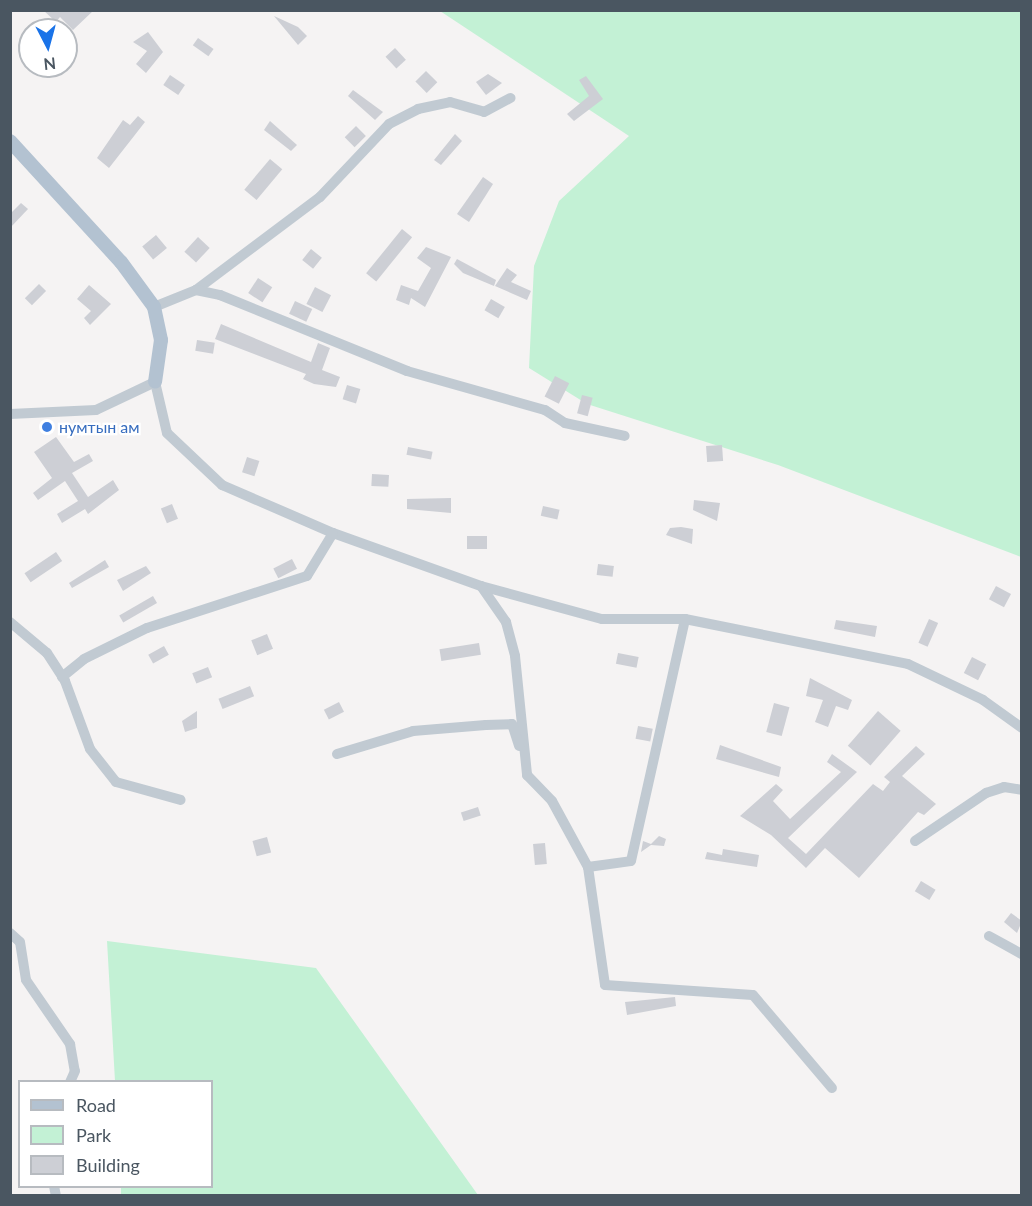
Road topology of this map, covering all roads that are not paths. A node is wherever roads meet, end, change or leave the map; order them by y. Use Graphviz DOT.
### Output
graph roads {
  1 [pos="510,98"];
  2 [pos="10,141"];
  3 [pos="196,290"];
  4 [pos="154,307"];
  5 [pos="155,382"];
  6 [pos="10,414"];
  7 [pos="626,436"];
  8 [pos="333,533"];
  9 [pos="481,586"];
  10 [pos="685,619"];
  11 [pos="10,622"];
  12 [pos="62,677"];
  13 [pos="1022,728"];
  14 [pos="337,754"];
  15 [pos="527,775"];
  16 [pos="1022,790"];
  17 [pos="181,800"];
  18 [pos="915,842"];
  19 [pos="588,867"];
  20 [pos="10,933"];
  21 [pos="989,936"];
  22 [pos="1022,954"];
  23 [pos="71,1080"];
  24 [pos="832,1088"];
  1 -- 3 [label="street"];
  2 -- 4 [label="main road"];
  3 -- 4 [label="street"];
  3 -- 7 [label="street"];
  4 -- 5 [label="main road"];
  5 -- 6 [label="street"];
  5 -- 8 [label="street"];
  8 -- 9 [label="street"];
  8 -- 12 [label="street"];
  9 -- 10 [label="street"];
  9 -- 15 [label="street"];
  10 -- 13 [label="street"];
  10 -- 19 [label="street"];
  11 -- 12 [label="street"];
  12 -- 17 [label="street"];
  14 -- 15 [label="street"];
  15 -- 19 [label="street"];
  16 -- 18 [label="street"];
  19 -- 24 [label="street"];
  20 -- 23 [label="street"];
  21 -- 22 [label="street"];
}
